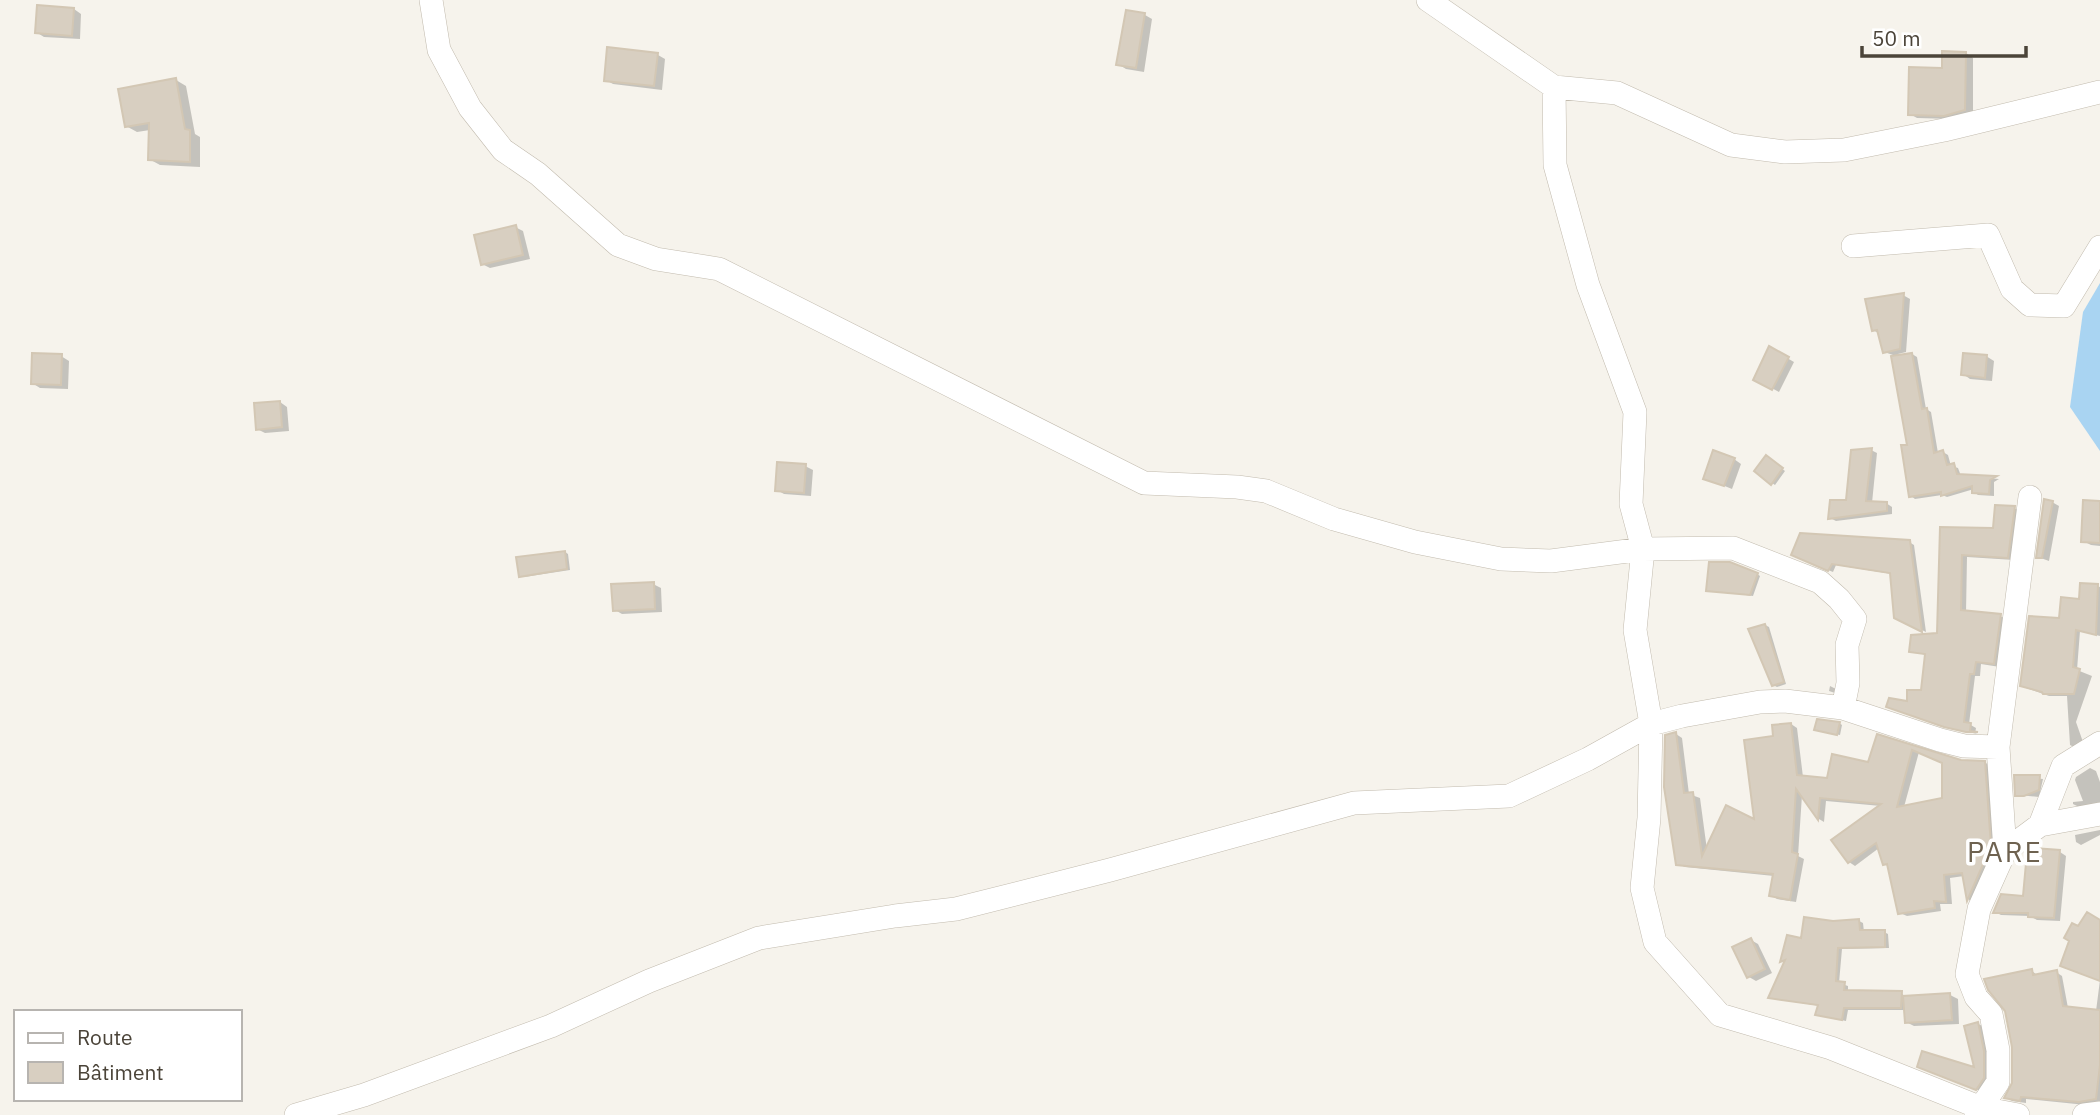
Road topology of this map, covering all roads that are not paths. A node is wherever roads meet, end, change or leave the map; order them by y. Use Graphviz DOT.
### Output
graph roads {
  1 [pos="431,0"];
  2 [pos="1428,0"];
  3 [pos="1554,87"];
  4 [pos="2100,92"];
  5 [pos="1853,246"];
  6 [pos="2100,247"];
  7 [pos="2030,497"];
  8 [pos="1643,549"];
  9 [pos="1843,708"];
  10 [pos="1651,724"];
  11 [pos="2100,743"];
  12 [pos="1998,747"];
  13 [pos="2100,814"];
  14 [pos="2040,825"];
  15 [pos="2005,851"];
  16 [pos="1979,1111"];
  17 [pos="2100,1113"];
  18 [pos="296,1115"];
  19 [pos="2018,1115"];
  20 [pos="2084,1115"];
  1 -- 8 [label="street"];
  2 -- 3 [label="street"];
  3 -- 4 [label="street"];
  3 -- 8 [label="street"];
  5 -- 6 [label="street"];
  7 -- 12 [label="street"];
  8 -- 9 [label="street"];
  8 -- 10 [label="street"];
  9 -- 10 [label="street"];
  9 -- 12 [label="street"];
  10 -- 16 [label="street"];
  10 -- 18 [label="street"];
  11 -- 14 [label="street"];
  12 -- 15 [label="street"];
  13 -- 14 [label="street"];
  14 -- 15 [label="street"];
  15 -- 16 [label="street"];
  16 -- 19 [label="street"];
  17 -- 20 [label="street"];
}
